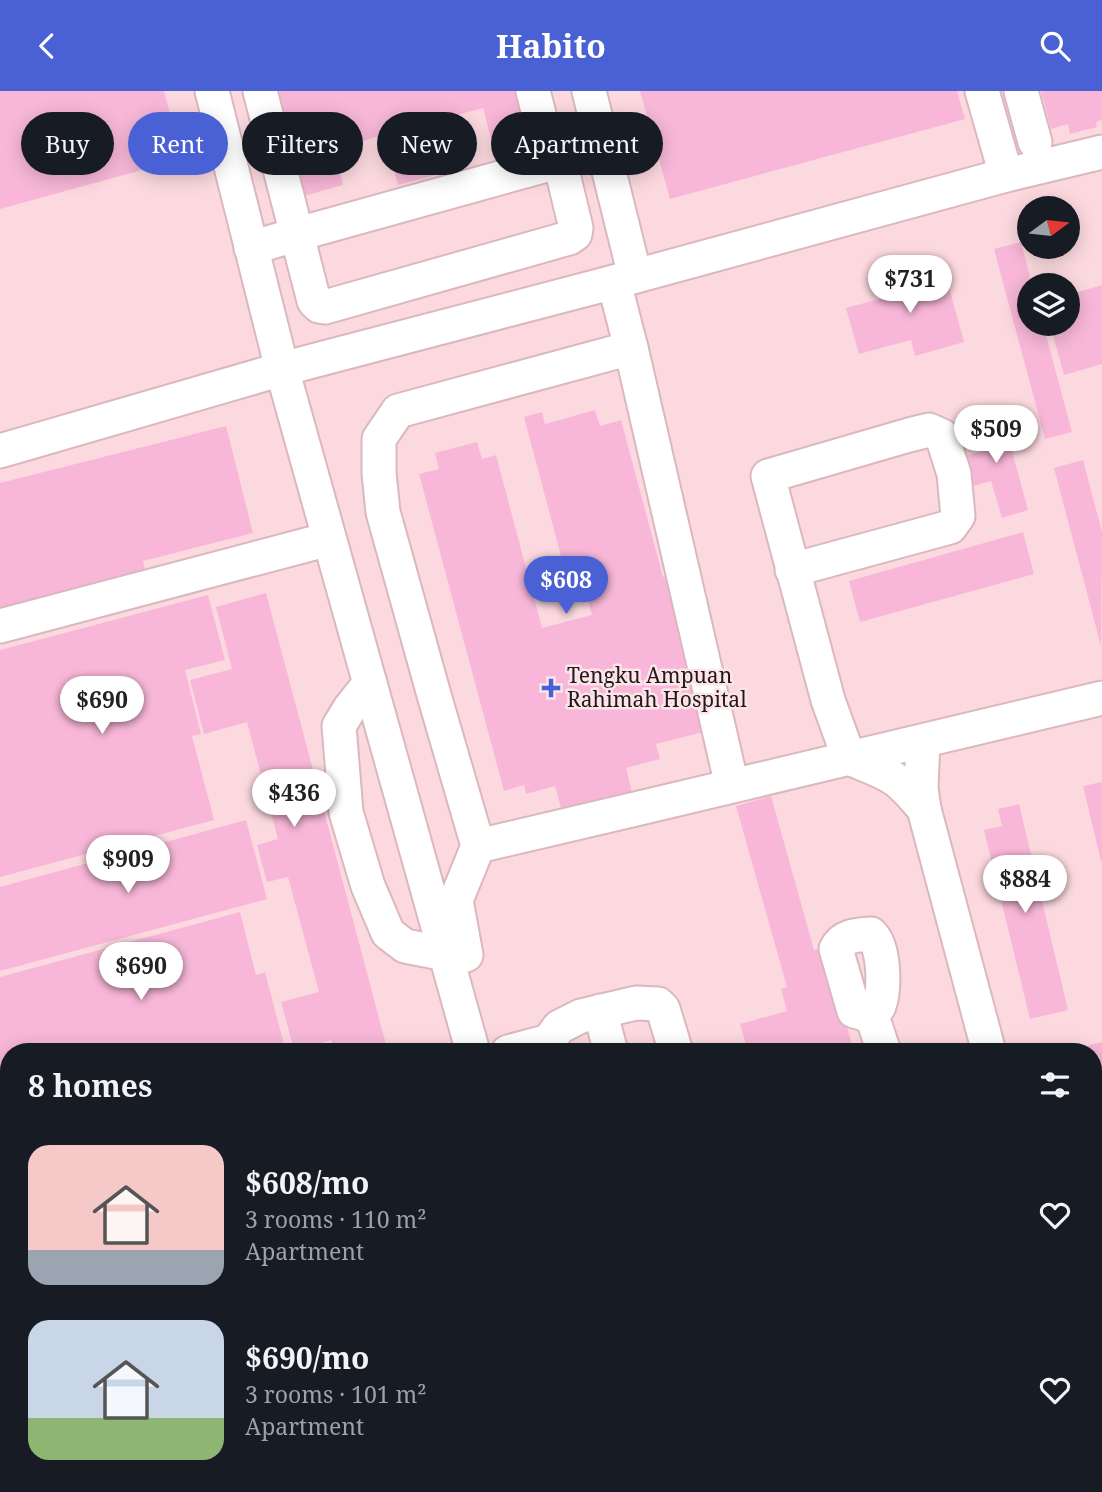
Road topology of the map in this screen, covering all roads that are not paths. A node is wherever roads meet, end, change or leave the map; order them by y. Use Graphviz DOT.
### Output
graph roads {
  1 [pos="212,91"];
  2 [pos="260,91"];
  3 [pos="533,91"];
  4 [pos="589,91"];
  5 [pos="982,91"];
  6 [pos="1021,91"];
  7 [pos="540,112"];
  8 [pos="594,112"];
  9 [pos="1035,142"];
  10 [pos="1102,152"];
  11 [pos="512,175"];
  12 [pos="560,175"];
  13 [pos="608,175"];
  14 [pos="1006,175"];
  15 [pos="298,234"];
  16 [pos="251,248"];
  17 [pos="625,279"];
  18 [pos="631,348"];
  19 [pos="282,369"];
  20 [pos="0,451"];
  21 [pos="329,539"];
  22 [pos="792,571"];
  23 [pos="0,626"];
  24 [pos="370,683"];
  25 [pos="1102,698"];
  26 [pos="923,742"];
  27 [pos="849,758"];
  28 [pos="732,786"];
  29 [pos="925,809"];
  30 [pos="478,846"];
  31 [pos="446,954"];
  32 [pos="459,1002"];
  33 [pos="600,1011"];
  34 [pos="872,1016"];
  35 [pos="470,1043"];
  36 [pos="552,1043"];
  37 [pos="609,1043"];
  38 [pos="673,1043"];
  39 [pos="881,1043"];
  40 [pos="987,1043"];
  1 -- 16 [label="street"];
  2 -- 15 [label="street"];
  3 -- 7 [label="street"];
  4 -- 8 [label="street"];
  5 -- 14 [label="street"];
  6 -- 9 [label="street"];
  10 -- 14 [label="street"];
  11 -- 15 [label="street"];
  12 -- 15 [label="street"];
  13 -- 17 [label="street"];
  14 -- 17 [label="street"];
  15 -- 16 [label="street"];
  16 -- 19 [label="street"];
  17 -- 18 [label="street"];
  17 -- 19 [label="street"];
  18 -- 28 [label="street"];
  18 -- 30 [label="street"];
  19 -- 20 [label="street"];
  19 -- 21 [label="street"];
  21 -- 23 [label="street"];
  21 -- 24 [label="street"];
  22 -- 22 [label="street"];
  22 -- 27 [label="street"];
  24 -- 31 [label="street"];
  24 -- 31 [label="street"];
  25 -- 26 [label="street"];
  26 -- 27 [label="street"];
  26 -- 29 [label="street"];
  27 -- 28 [label="street"];
  27 -- 29 [label="street"];
  28 -- 30 [label="street"];
  29 -- 40 [label="street"];
  30 -- 32 [label="street"];
  31 -- 32 [label="street"];
  32 -- 35 [label="street"];
  33 -- 36 [label="street"];
  33 -- 37 [label="street"];
  33 -- 38 [label="street"];
  34 -- 39 [label="street"];
}
